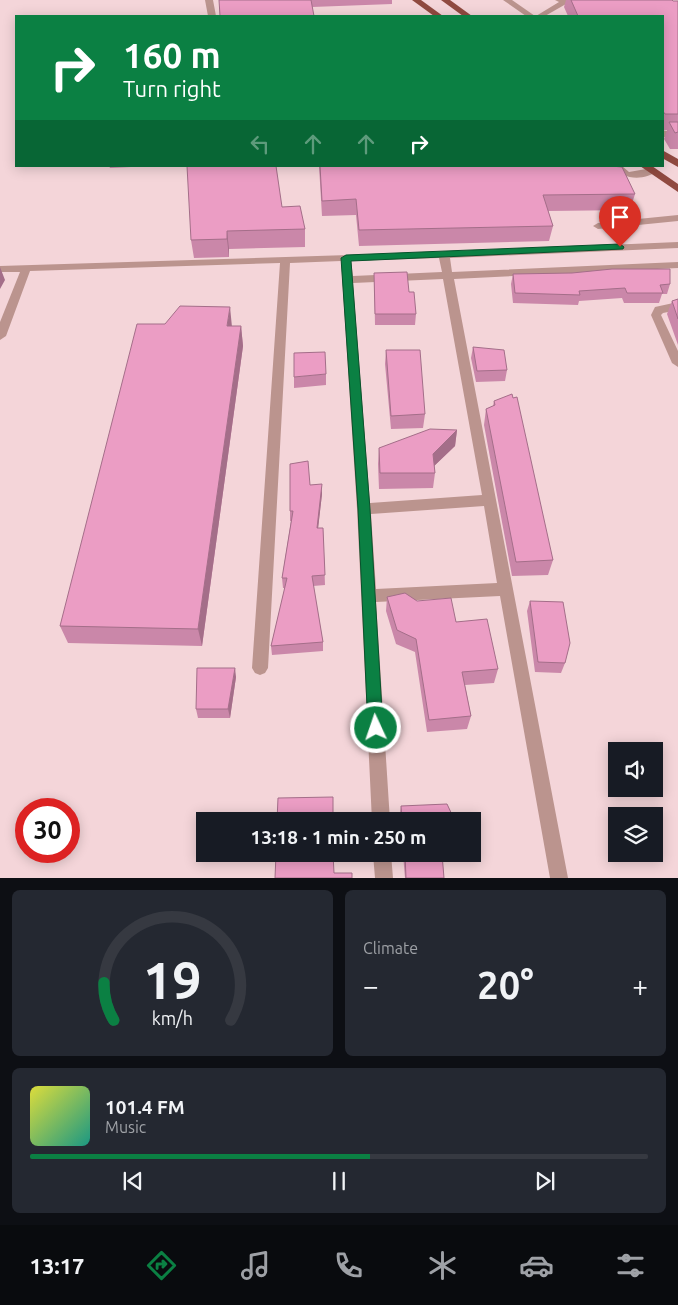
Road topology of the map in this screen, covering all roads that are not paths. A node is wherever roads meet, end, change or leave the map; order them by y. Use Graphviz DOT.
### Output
graph roads {
  1 [pos="209,0"];
  2 [pos="416,0"];
  3 [pos="445,0"];
  4 [pos="507,0"];
  5 [pos="562,1"];
  6 [pos="586,5"];
  7 [pos="212,15"];
  8 [pos="438,15"];
  9 [pos="467,15"];
  10 [pos="530,15"];
  11 [pos="541,15"];
  12 [pos="664,134"];
  13 [pos="678,134"];
  14 [pos="664,154"];
  15 [pos="678,164"];
  16 [pos="618,167"];
  17 [pos="649,169"];
  18 [pos="678,189"];
  19 [pos="678,218"];
  20 [pos="598,226"];
  21 [pos="678,245"];
  22 [pos="444,255"];
  23 [pos="346,258"];
  24 [pos="285,260"];
  25 [pos="678,265"];
  26 [pos="0,269"];
  27 [pos="26,269"];
  28 [pos="448,275"];
  29 [pos="347,280"];
  30 [pos="678,306"];
  31 [pos="0,336"];
  32 [pos="678,363"];
  33 [pos="488,500"];
  34 [pos="364,509"];
  35 [pos="507,589"];
  36 [pos="369,596"];
  37 [pos="260,668"];
  38 [pos="381,812"];
  39 [pos="383,862"];
  40 [pos="384,878"];
  41 [pos="559,878"];
  1 -- 7 [label="street"];
  2 -- 8 [label="highway"];
  3 -- 9 [label="highway"];
  4 -- 10 [label="street"];
  5 -- 6 [label="street"];
  5 -- 11 [label="street"];
  12 -- 13 [label="street"];
  14 -- 15 [label="highway"];
  16 -- 17 [label="street"];
  17 -- 18 [label="highway"];
  19 -- 20 [label="street"];
  21 -- 22 [label="street"];
  22 -- 23 [label="street"];
  22 -- 28 [label="street"];
  23 -- 24 [label="street"];
  23 -- 29 [label="street"];
  24 -- 27 [label="street"];
  24 -- 37 [label="street"];
  25 -- 28 [label="street"];
  26 -- 27 [label="street"];
  27 -- 31 [label="street"];
  28 -- 29 [label="street"];
  28 -- 33 [label="street"];
  29 -- 34 [label="street"];
  30 -- 32 [label="street"];
  33 -- 34 [label="street"];
  33 -- 35 [label="street"];
  34 -- 36 [label="street"];
  35 -- 36 [label="street"];
  35 -- 41 [label="street"];
  36 -- 38 [label="street"];
  39 -- 40 [label="street"];
}
